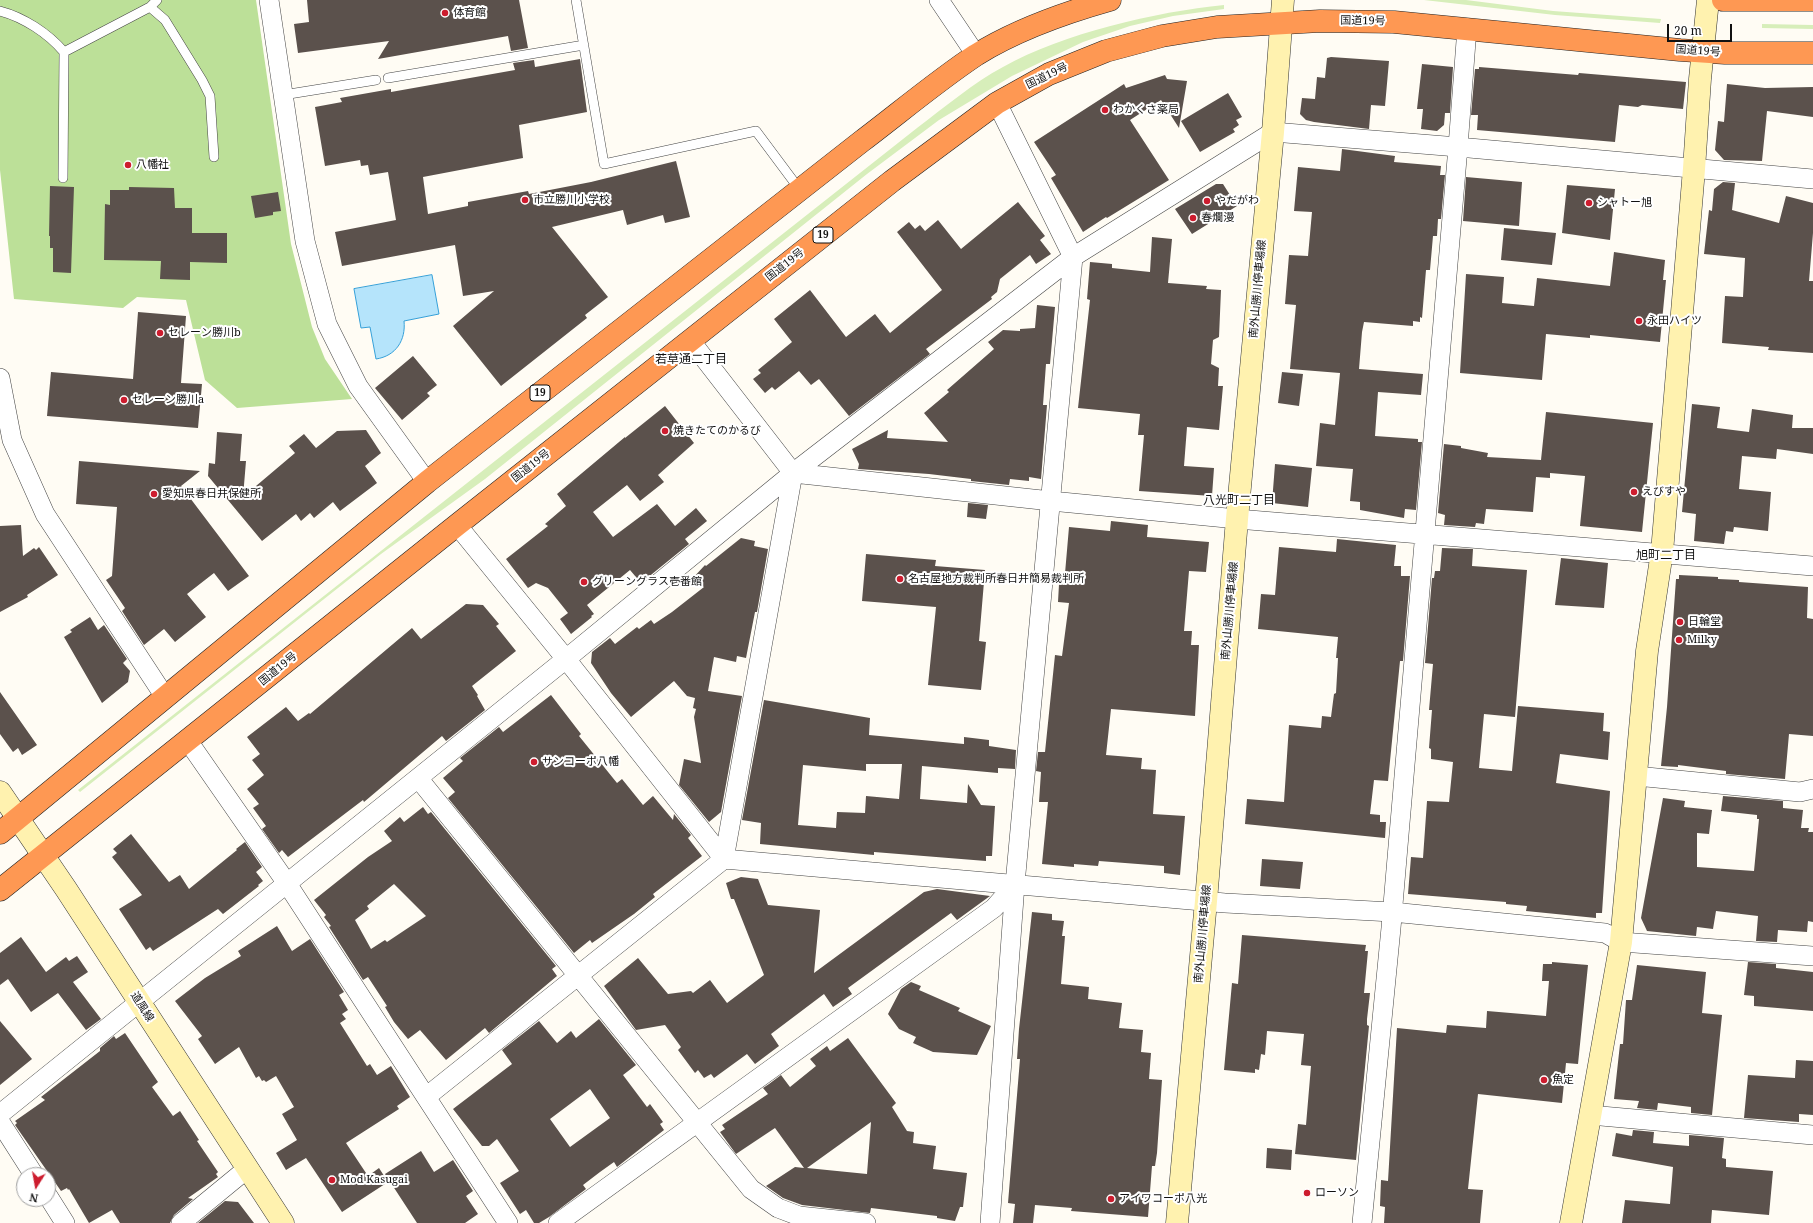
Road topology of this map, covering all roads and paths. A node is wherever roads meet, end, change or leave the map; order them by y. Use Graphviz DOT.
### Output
graph roads {
  1 [pos="157,0"];
  2 [pos="269,0"];
  3 [pos="576,0"];
  4 [pos="939,0"];
  5 [pos="1110,0"];
  6 [pos="1282,0"];
  7 [pos="1708,0"];
  8 [pos="1723,0"];
  9 [pos="1813,0"];
  10 [pos="150,7"];
  11 [pos="0,11"];
  12 [pos="1281,23"];
  13 [pos="1467,28"];
  14 [pos="584,45"];
  15 [pos="1702,51"];
  16 [pos="64,52"];
  17 [pos="1813,53"];
  18 [pos="976,55"];
  19 [pos="388,78"];
  20 [pos="376,80"];
  21 [pos="283,95"];
  22 [pos="997,103"];
  23 [pos="1273,132"];
  24 [pos="1458,147"];
  25 [pos="214,157"];
  26 [pos="1694,169"];
  27 [pos="63,178"];
  28 [pos="1813,179"];
  29 [pos="800,190"];
  30 [pos="1073,257"];
  31 [pos="690,340"];
  32 [pos="0,378"];
  33 [pos="794,473"];
  34 [pos="427,482"];
  35 [pos="1051,501"];
  36 [pos="1237,518"];
  37 [pos="456,525"];
  38 [pos="1425,534"];
  39 [pos="1662,552"];
  40 [pos="1813,566"];
  41 [pos="566,659"];
  42 [pos="166,697"];
  43 [pos="188,741"];
  44 [pos="1636,776"];
  45 [pos="418,778"];
  46 [pos="1813,789"];
  47 [pos="0,792"];
  48 [pos="19,819"];
  49 [pos="0,833"];
  50 [pos="44,856"];
  51 [pos="724,859"];
  52 [pos="286,882"];
  53 [pos="1015,884"];
  54 [pos="0,890"];
  55 [pos="1206,901"];
  56 [pos="1392,912"];
  57 [pos="1621,942"];
  58 [pos="1813,956"];
  59 [pos="579,975"];
  60 [pos="139,1002"];
  61 [pos="426,1097"];
  62 [pos="0,1114"];
  63 [pos="1590,1114"];
  64 [pos="0,1122"];
  65 [pos="698,1123"];
  66 [pos="1813,1135"];
  67 [pos="29,1167"];
  68 [pos="248,1168"];
  69 [pos="55,1207"];
  70 [pos="65,1223"];
  71 [pos="182,1223"];
  72 [pos="283,1223"];
  73 [pos="508,1223"];
  74 [pos="558,1223"];
  75 [pos="866,1223"];
  76 [pos="990,1223"];
  77 [pos="1177,1223"];
  78 [pos="1362,1223"];
  79 [pos="1571,1223"];
  1 -- 10 [label="lane"];
  2 -- 21 [label="street"];
  3 -- 14 [label="lane"];
  4 -- 18 [label="street"];
  5 -- 18 [label="highway, 19"];
  6 -- 12 [label="street, 南外山勝川停車場線"];
  7 -- 15 [label="street"];
  8 -- 9 [label="highway"];
  10 -- 16 [label="lane"];
  10 -- 25 [label="lane"];
  11 -- 16 [label="lane"];
  12 -- 13 [label="highway, 国道19号 / 19"];
  12 -- 22 [label="highway, 国道19号 / 19"];
  12 -- 23 [label="street, 南外山勝川停車場線"];
  13 -- 15 [label="highway, 国道19号 / 19"];
  13 -- 24 [label="street"];
  14 -- 19 [label="lane"];
  14 -- 29 [label="lane"];
  15 -- 17 [label="highway, 国道19号 / 19"];
  15 -- 26 [label="street"];
  16 -- 27 [label="lane"];
  18 -- 29 [label="highway, 19"];
  20 -- 21 [label="lane"];
  21 -- 34 [label="street"];
  22 -- 30 [label="street"];
  22 -- 31 [label="highway, 国道19号 / 19"];
  23 -- 24 [label="street"];
  23 -- 30 [label="street"];
  23 -- 36 [label="street, 南外山勝川停車場線"];
  24 -- 26 [label="street"];
  24 -- 38 [label="street"];
  26 -- 28 [label="street"];
  26 -- 39 [label="street"];
  29 -- 34 [label="highway, 19"];
  30 -- 33 [label="street"];
  30 -- 35 [label="street"];
  31 -- 33 [label="street"];
  31 -- 37 [label="highway, 国道19号 / 19"];
  32 -- 42 [label="street"];
  33 -- 35 [label="street"];
  33 -- 41 [label="street"];
  33 -- 51 [label="street"];
  34 -- 42 [label="highway, 19"];
  35 -- 36 [label="street"];
  35 -- 53 [label="street"];
  36 -- 38 [label="street"];
  36 -- 55 [label="street, 南外山勝川停車場線"];
  37 -- 41 [label="street"];
  37 -- 43 [label="highway, 国道19号 / 19"];
  38 -- 39 [label="street"];
  38 -- 56 [label="street"];
  39 -- 40 [label="street"];
  39 -- 44 [label="street"];
  41 -- 45 [label="street"];
  41 -- 51 [label="street"];
  42 -- 48 [label="highway, 19"];
  43 -- 50 [label="highway, 国道19号 / 19"];
  43 -- 52 [label="street"];
  44 -- 46 [label="street"];
  44 -- 57 [label="street"];
  45 -- 52 [label="street"];
  45 -- 59 [label="street"];
  47 -- 48 [label="street, 道風線"];
  48 -- 49 [label="highway, 19"];
  48 -- 50 [label="street, 道風線"];
  50 -- 54 [label="highway, 国道19号 / 19"];
  50 -- 60 [label="street, 道風線"];
  51 -- 53 [label="street"];
  51 -- 59 [label="street"];
  52 -- 60 [label="street"];
  52 -- 61 [label="street"];
  53 -- 55 [label="street"];
  53 -- 65 [label="street"];
  53 -- 76 [label="street"];
  55 -- 56 [label="street"];
  55 -- 77 [label="street, 南外山勝川停車場線"];
  56 -- 57 [label="street"];
  56 -- 78 [label="street"];
  57 -- 58 [label="street"];
  57 -- 63 [label="street"];
  59 -- 61 [label="street"];
  59 -- 65 [label="street"];
  60 -- 62 [label="street"];
  60 -- 68 [label="street, 道風線"];
  61 -- 73 [label="street"];
  63 -- 66 [label="street"];
  63 -- 79 [label="street"];
  64 -- 67 [label="street"];
  65 -- 74 [label="street"];
  65 -- 75 [label="street"];
  68 -- 71 [label="street"];
  68 -- 72 [label="street, 道風線"];
  69 -- 70 [label="street"];
}
